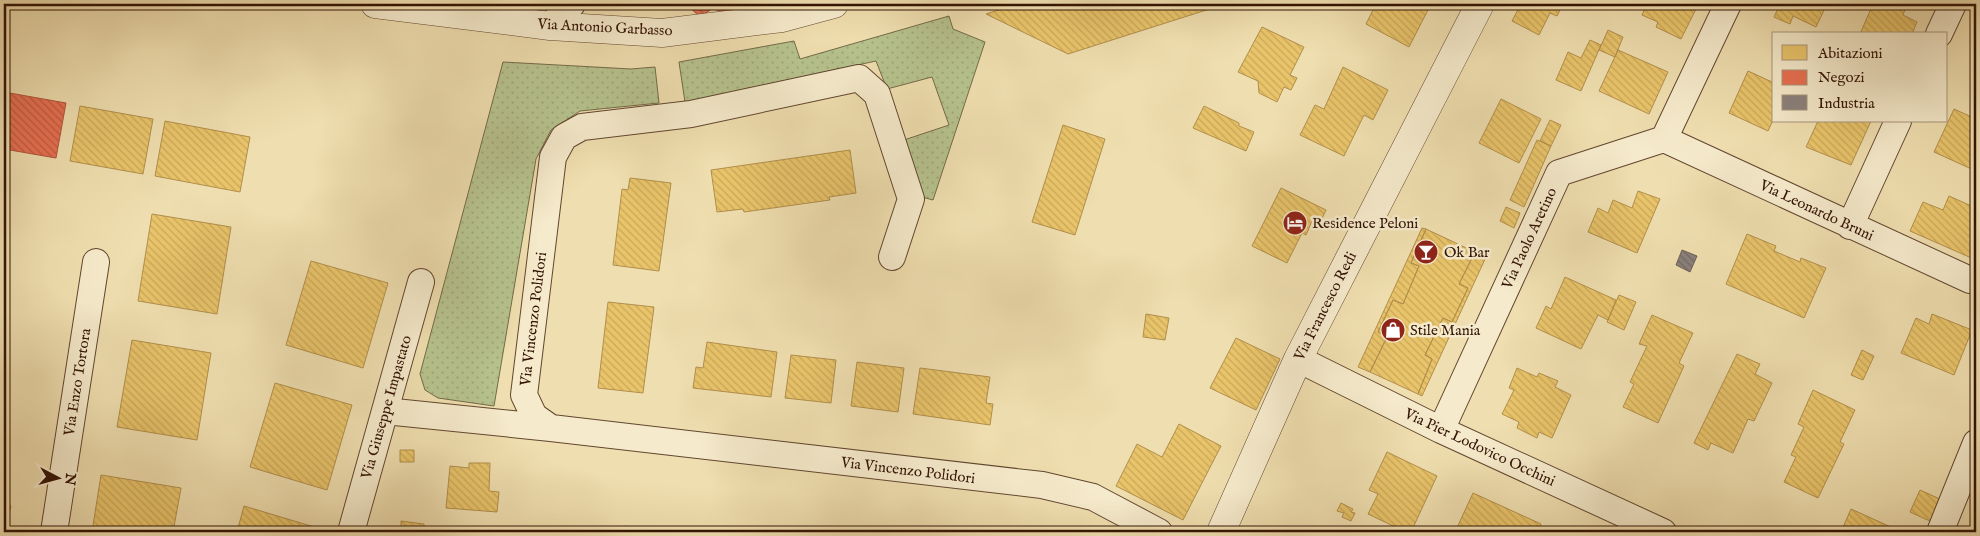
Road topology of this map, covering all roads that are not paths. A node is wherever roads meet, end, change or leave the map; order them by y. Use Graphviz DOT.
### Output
graph roads {
  1 [pos="375,4"];
  2 [pos="572,4"];
  3 [pos="834,4"];
  4 [pos="1480,4"];
  5 [pos="1728,4"];
  6 [pos="1952,4"];
  7 [pos="550,26"];
  8 [pos="1940,32"];
  9 [pos="1898,122"];
  10 [pos="1664,139"];
  11 [pos="1850,226"];
  12 [pos="892,257"];
  13 [pos="96,262"];
  14 [pos="1970,280"];
  15 [pos="421,282"];
  16 [pos="1298,359"];
  17 [pos="385,412"];
  18 [pos="550,428"];
  19 [pos="1441,430"];
  20 [pos="1976,443"];
  21 [pos="54,532"];
  22 [pos="351,532"];
  23 [pos="1159,532"];
  24 [pos="1221,532"];
  25 [pos="1663,532"];
  26 [pos="1940,532"];
  1 -- 7 [label="street, Via Antonio Garbasso"];
  2 -- 7 [label="street"];
  3 -- 7 [label="street, Via Antonio Garbasso"];
  4 -- 16 [label="street, Via Francesco Redi"];
  5 -- 10 [label="street"];
  6 -- 8 [label="street"];
  9 -- 11 [label="street"];
  10 -- 11 [label="street, Via Leonardo Bruni"];
  10 -- 19 [label="street, Via Paolo Aretino"];
  11 -- 14 [label="street, Via Leonardo Bruni"];
  12 -- 18 [label="street, Via Vincenzo Polidori"];
  13 -- 21 [label="street, Via Enzo Tortora"];
  15 -- 17 [label="street, Via Giuseppe Impastato"];
  16 -- 19 [label="street, Via Pier Lodovico Occhini"];
  16 -- 24 [label="street, Via Francesco Redi"];
  17 -- 18 [label="street"];
  17 -- 22 [label="street, Via Giuseppe Impastato"];
  18 -- 23 [label="street, Via Vincenzo Polidori"];
  19 -- 25 [label="street, Via Pier Lodovico Occhini"];
  20 -- 26 [label="street"];
}
